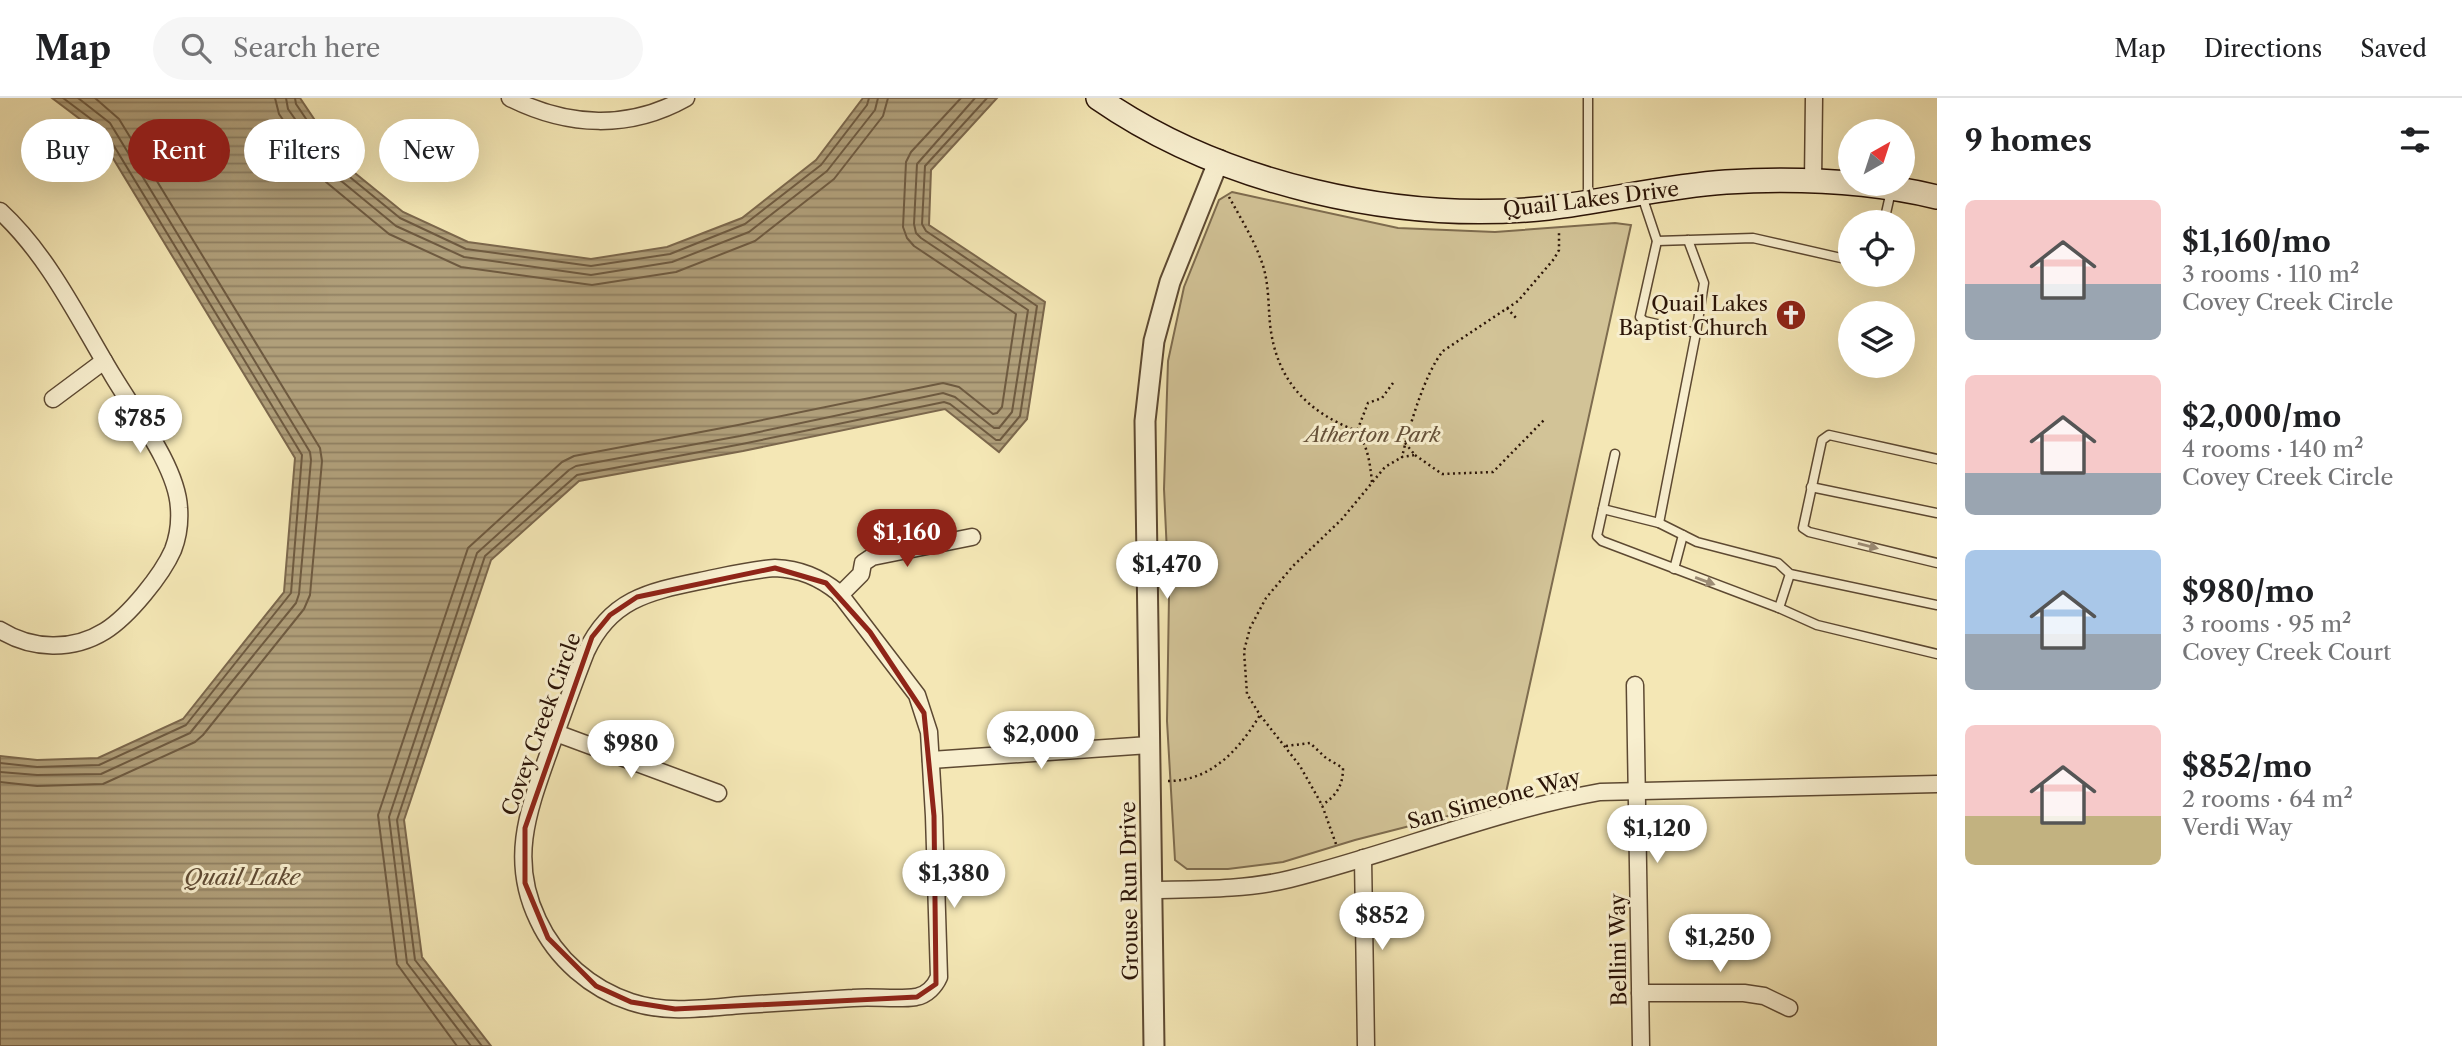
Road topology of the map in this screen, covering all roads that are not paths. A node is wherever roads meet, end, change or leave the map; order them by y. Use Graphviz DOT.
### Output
graph roads {
  1 [pos="510,98"];
  2 [pos="686,98"];
  3 [pos="1098,98"];
  4 [pos="1588,98"];
  5 [pos="1814,98"];
  6 [pos="1219,160"];
  7 [pos="1813,182"];
  8 [pos="1838,183"];
  9 [pos="1642,193"];
  10 [pos="1915,193"];
  11 [pos="1937,197"];
  12 [pos="1588,203"];
  13 [pos="0,211"];
  14 [pos="1688,240"];
  15 [pos="1657,241"];
  16 [pos="1838,257"];
  17 [pos="1696,333"];
  18 [pos="104,361"];
  19 [pos="53,399"];
  20 [pos="1615,454"];
  21 [pos="1937,458"];
  22 [pos="1811,486"];
  23 [pos="1603,509"];
  24 [pos="1937,513"];
  25 [pos="1659,523"];
  26 [pos="1683,535"];
  27 [pos="972,537"];
  28 [pos="1937,563"];
  29 [pos="1674,569"];
  30 [pos="1790,574"];
  31 [pos="840,595"];
  32 [pos="1937,605"];
  33 [pos="1779,608"];
  34 [pos="0,630"];
  35 [pos="1937,654"];
  36 [pos="1635,685"];
  37 [pos="556,733"];
  38 [pos="1149,745"];
  39 [pos="931,760"];
  40 [pos="1937,784"];
  41 [pos="1637,790"];
  42 [pos="718,793"];
  43 [pos="1363,858"];
  44 [pos="1151,890"];
  45 [pos="1640,993"];
  46 [pos="1789,1008"];
  47 [pos="1154,1046"];
  48 [pos="1366,1046"];
  49 [pos="1641,1046"];
  1 -- 2 [label="street"];
  3 -- 6 [label="main road, Quail Lakes Drive"];
  4 -- 12 [label="lane"];
  5 -- 7 [label="street"];
  6 -- 12 [label="main road, Quail Lakes Drive"];
  6 -- 38 [label="street, Grouse Run Drive"];
  7 -- 8 [label="main road, Quail Lakes Drive"];
  7 -- 9 [label="main road, Quail Lakes Drive"];
  9 -- 12 [label="main road, Quail Lakes Drive"];
  9 -- 15 [label="lane"];
  10 -- 11 [label="main road, Quail Lakes Drive"];
  13 -- 18 [label="street"];
  14 -- 15 [label="lane"];
  14 -- 16 [label="lane"];
  14 -- 17 [label="lane"];
  15 -- 17 [label="lane"];
  17 -- 25 [label="lane"];
  18 -- 19 [label="street"];
  18 -- 34 [label="street"];
  20 -- 23 [label="lane"];
  21 -- 22 [label="lane"];
  22 -- 24 [label="lane"];
  22 -- 28 [label="lane, one-way"];
  23 -- 25 [label="lane"];
  23 -- 29 [label="lane"];
  25 -- 26 [label="lane"];
  26 -- 29 [label="lane"];
  26 -- 30 [label="lane"];
  27 -- 31 [label="street"];
  29 -- 33 [label="lane, one-way"];
  30 -- 32 [label="lane"];
  30 -- 33 [label="lane"];
  31 -- 37 [label="street, Covey Creek Circle"];
  31 -- 39 [label="street, Covey Creek Circle"];
  33 -- 35 [label="lane"];
  36 -- 41 [label="street, Bellini Way"];
  37 -- 39 [label="street, Covey Creek Circle"];
  37 -- 42 [label="street"];
  38 -- 39 [label="street"];
  38 -- 44 [label="street, Grouse Run Drive"];
  40 -- 41 [label="street, San Simeone Way"];
  41 -- 43 [label="street, San Simeone Way"];
  41 -- 45 [label="street, Bellini Way"];
  43 -- 44 [label="street, San Simeone Way"];
  43 -- 48 [label="street"];
  44 -- 47 [label="street, Grouse Run Drive"];
  45 -- 46 [label="street"];
  45 -- 49 [label="street, Bellini Way"];
}
